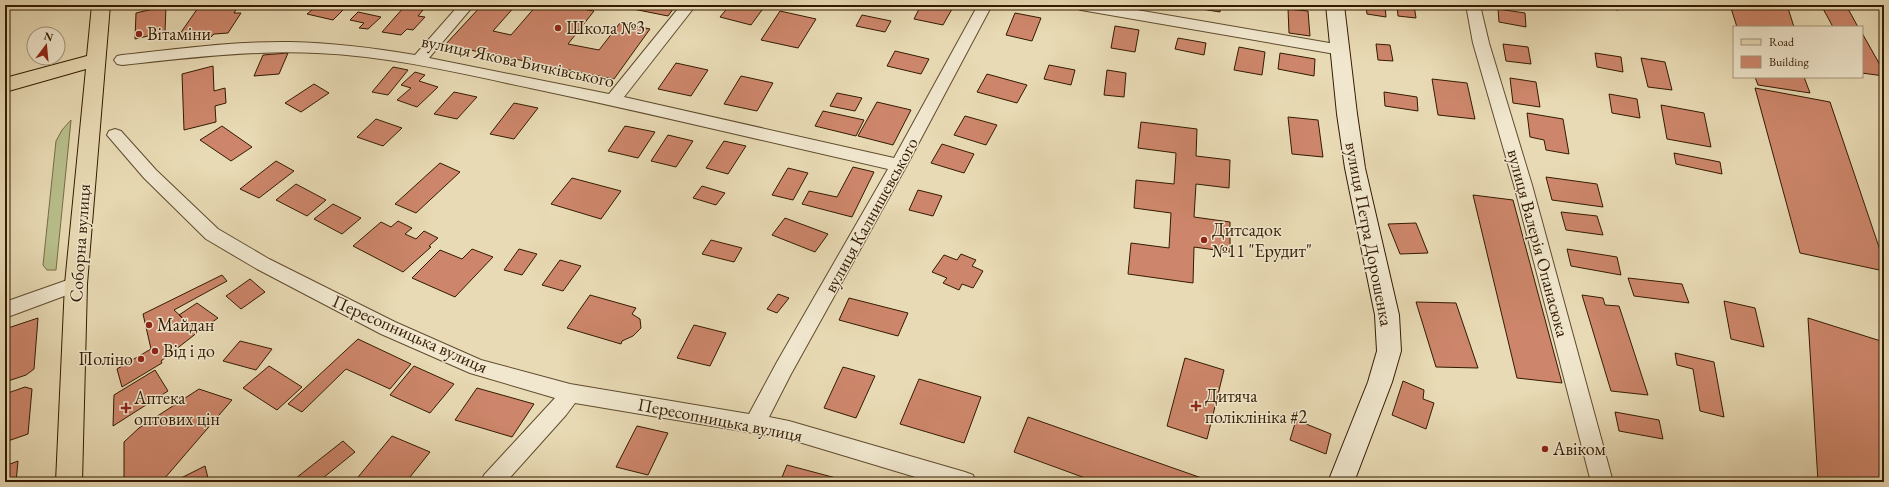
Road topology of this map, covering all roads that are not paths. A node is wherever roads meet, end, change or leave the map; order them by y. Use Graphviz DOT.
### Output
graph roads {
  1 [pos="100,5"];
  2 [pos="467,5"];
  3 [pos="689,5"];
  4 [pos="985,5"];
  5 [pos="1081,5"];
  6 [pos="1335,5"];
  7 [pos="1473,5"];
  8 [pos="1341,50"];
  9 [pos="96,60"];
  10 [pos="122,60"];
  11 [pos="418,60"];
  12 [pos="5,85"];
  13 [pos="612,101"];
  14 [pos="115,135"];
  15 [pos="899,165"];
  16 [pos="76,284"];
  17 [pos="5,310"];
  18 [pos="570,393"];
  19 [pos="755,424"];
  20 [pos="68,482"];
  21 [pos="492,482"];
  22 [pos="966,482"];
  23 [pos="1341,482"];
  24 [pos="1602,482"];
  1 -- 9 [label="main road, Соборна вулиця"];
  2 -- 11 [label="street"];
  3 -- 13 [label="street"];
  4 -- 15 [label="street, вулиця Калнишевського"];
  5 -- 8 [label="street"];
  6 -- 8 [label="street, вулиця Петра Дорошенка"];
  7 -- 24 [label="street, вулиця Валерія Опанасюка"];
  8 -- 23 [label="street, вулиця Петра Дорошенка"];
  9 -- 12 [label="main road"];
  9 -- 16 [label="main road, Соборна вулиця"];
  10 -- 11 [label="street, вулиця Якова Бичківського"];
  11 -- 13 [label="street, вулиця Якова Бичківського"];
  13 -- 15 [label="street, вулиця Якова Бичківського"];
  14 -- 18 [label="street, Пересопницька вулиця"];
  15 -- 19 [label="street, вулиця Калнишевського"];
  16 -- 17 [label="street"];
  16 -- 20 [label="main road, Соборна вулиця"];
  18 -- 19 [label="street, Пересопницька вулиця"];
  18 -- 21 [label="street"];
  19 -- 22 [label="street, Пересопницька вулиця"];
}
